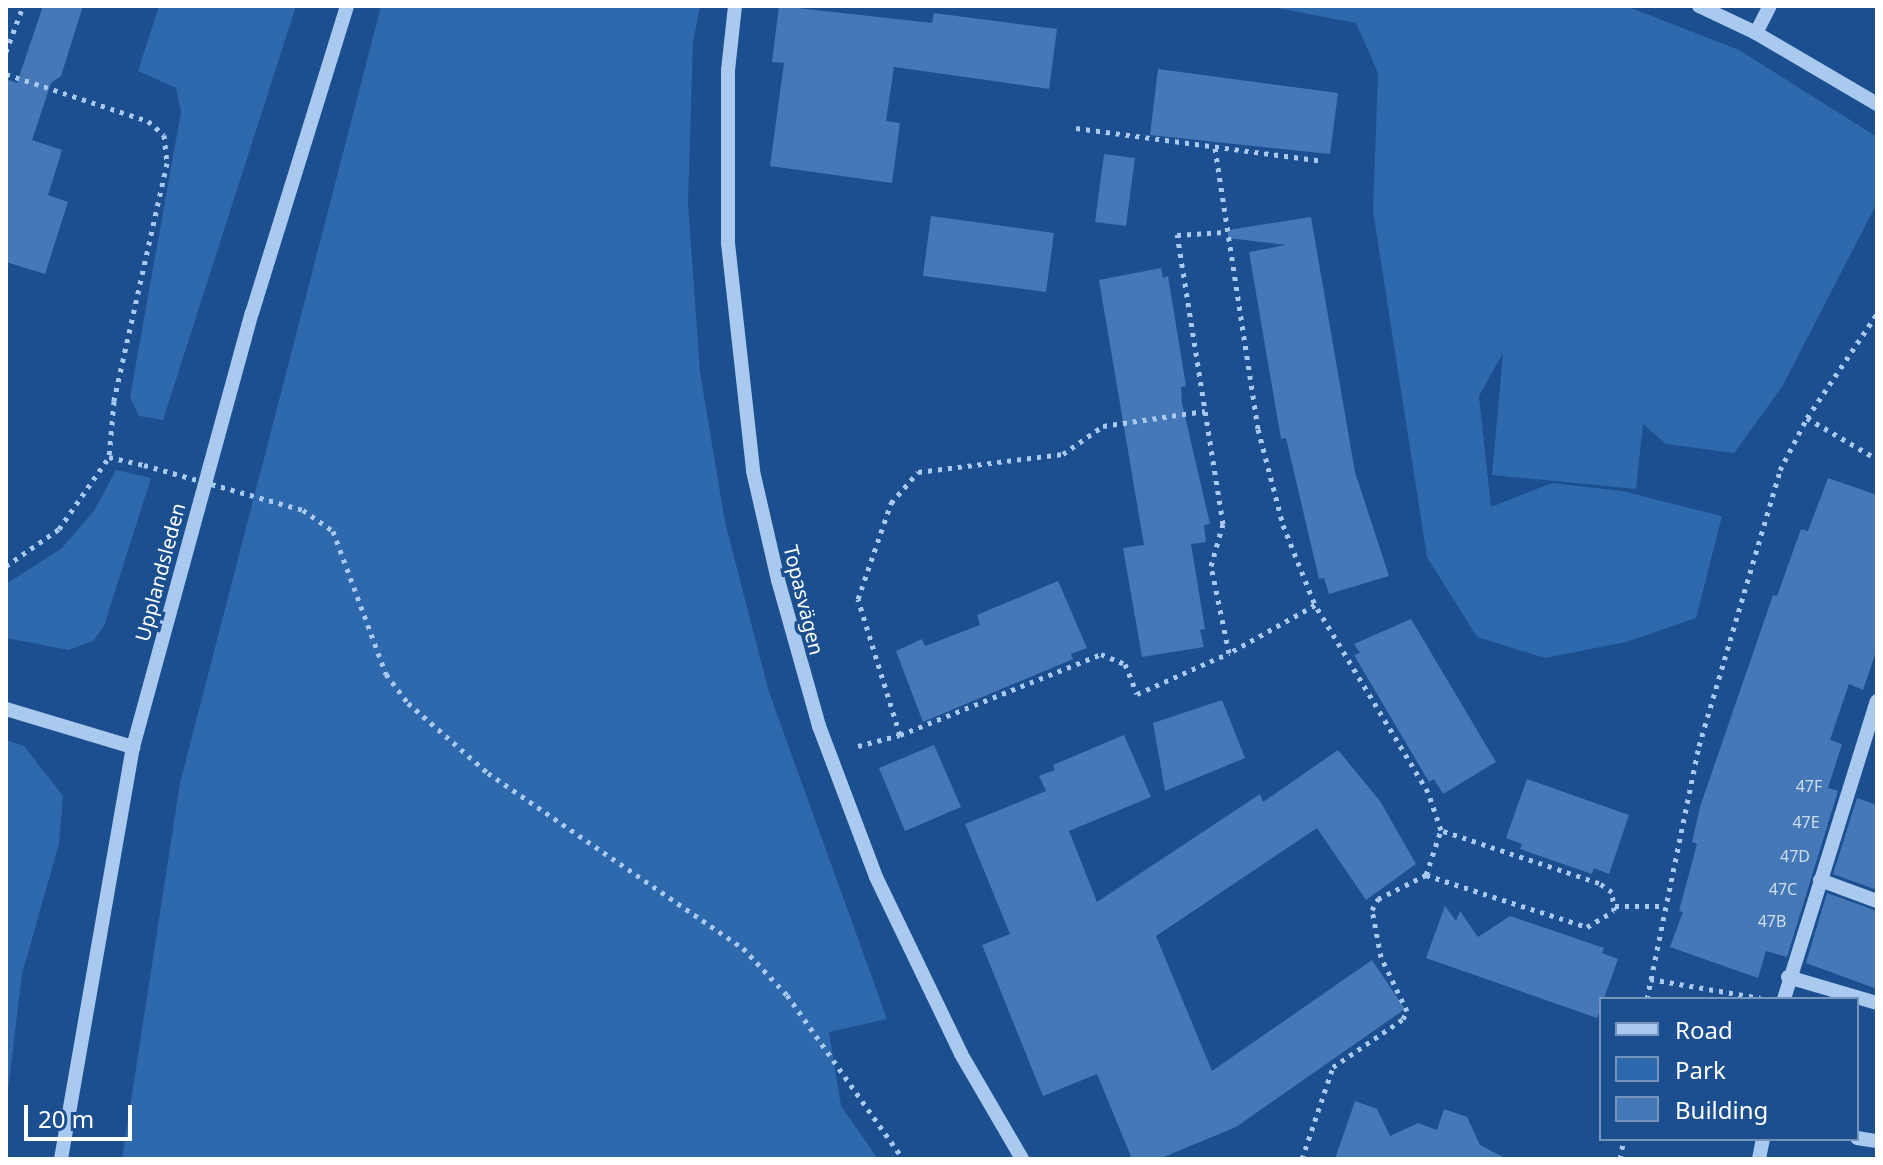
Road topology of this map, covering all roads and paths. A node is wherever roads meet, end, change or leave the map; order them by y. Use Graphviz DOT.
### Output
graph roads {
  1 [pos="23,6"];
  2 [pos="347,6"];
  3 [pos="735,6"];
  4 [pos="1699,6"];
  5 [pos="1770,6"];
  6 [pos="1756,33"];
  7 [pos="6,52"];
  8 [pos="6,74"];
  9 [pos="1877,104"];
  10 [pos="1076,128"];
  11 [pos="1215,148"];
  12 [pos="1322,161"];
  13 [pos="1225,232"];
  14 [pos="1877,314"];
  15 [pos="1205,411"];
  16 [pos="1807,418"];
  17 [pos="109,457"];
  18 [pos="1877,459"];
  19 [pos="6,566"];
  20 [pos="1315,605"];
  21 [pos="1229,653"];
  22 [pos="1877,701"];
  23 [pos="6,709"];
  24 [pos="900,735"];
  25 [pos="858,746"];
  26 [pos="1870,746"];
  27 [pos="133,747"];
  28 [pos="1441,830"];
  29 [pos="1426,875"];
  30 [pos="1820,880"];
  31 [pos="1877,901"];
  32 [pos="1615,906"];
  33 [pos="1662,906"];
  34 [pos="1788,977"];
  35 [pos="1650,979"];
  36 [pos="1647,997"];
  37 [pos="1756,997"];
  38 [pos="1784,997"];
  39 [pos="1856,997"];
  40 [pos="61,1159"];
  41 [pos="903,1159"];
  42 [pos="1022,1159"];
  43 [pos="1302,1159"];
  1 -- 7 [label="path"];
  2 -- 27 [label="street, Upplandsleden"];
  3 -- 42 [label="street, Topasvägen"];
  4 -- 6 [label="street"];
  5 -- 6 [label="street"];
  6 -- 9 [label="street"];
  8 -- 17 [label="path"];
  10 -- 11 [label="path"];
  11 -- 12 [label="path"];
  11 -- 13 [label="path"];
  13 -- 15 [label="path"];
  13 -- 20 [label="path"];
  14 -- 16 [label="path"];
  15 -- 21 [label="path"];
  15 -- 24 [label="path"];
  16 -- 18 [label="path"];
  16 -- 33 [label="path"];
  17 -- 19 [label="path"];
  17 -- 41 [label="path, bridge"];
  20 -- 21 [label="path"];
  20 -- 28 [label="path"];
  21 -- 24 [label="path"];
  22 -- 26 [label="street"];
  23 -- 27 [label="street"];
  24 -- 25 [label="path"];
  26 -- 30 [label="street"];
  27 -- 40 [label="street, Upplandsleden"];
  28 -- 29 [label="path"];
  28 -- 32 [label="path"];
  29 -- 32 [label="path"];
  29 -- 43 [label="path"];
  30 -- 31 [label="street"];
  30 -- 34 [label="street"];
  32 -- 33 [label="path"];
  33 -- 35 [label="path"];
  34 -- 38 [label="street"];
  34 -- 39 [label="street"];
  35 -- 36 [label="path"];
  35 -- 37 [label="path"];
}
